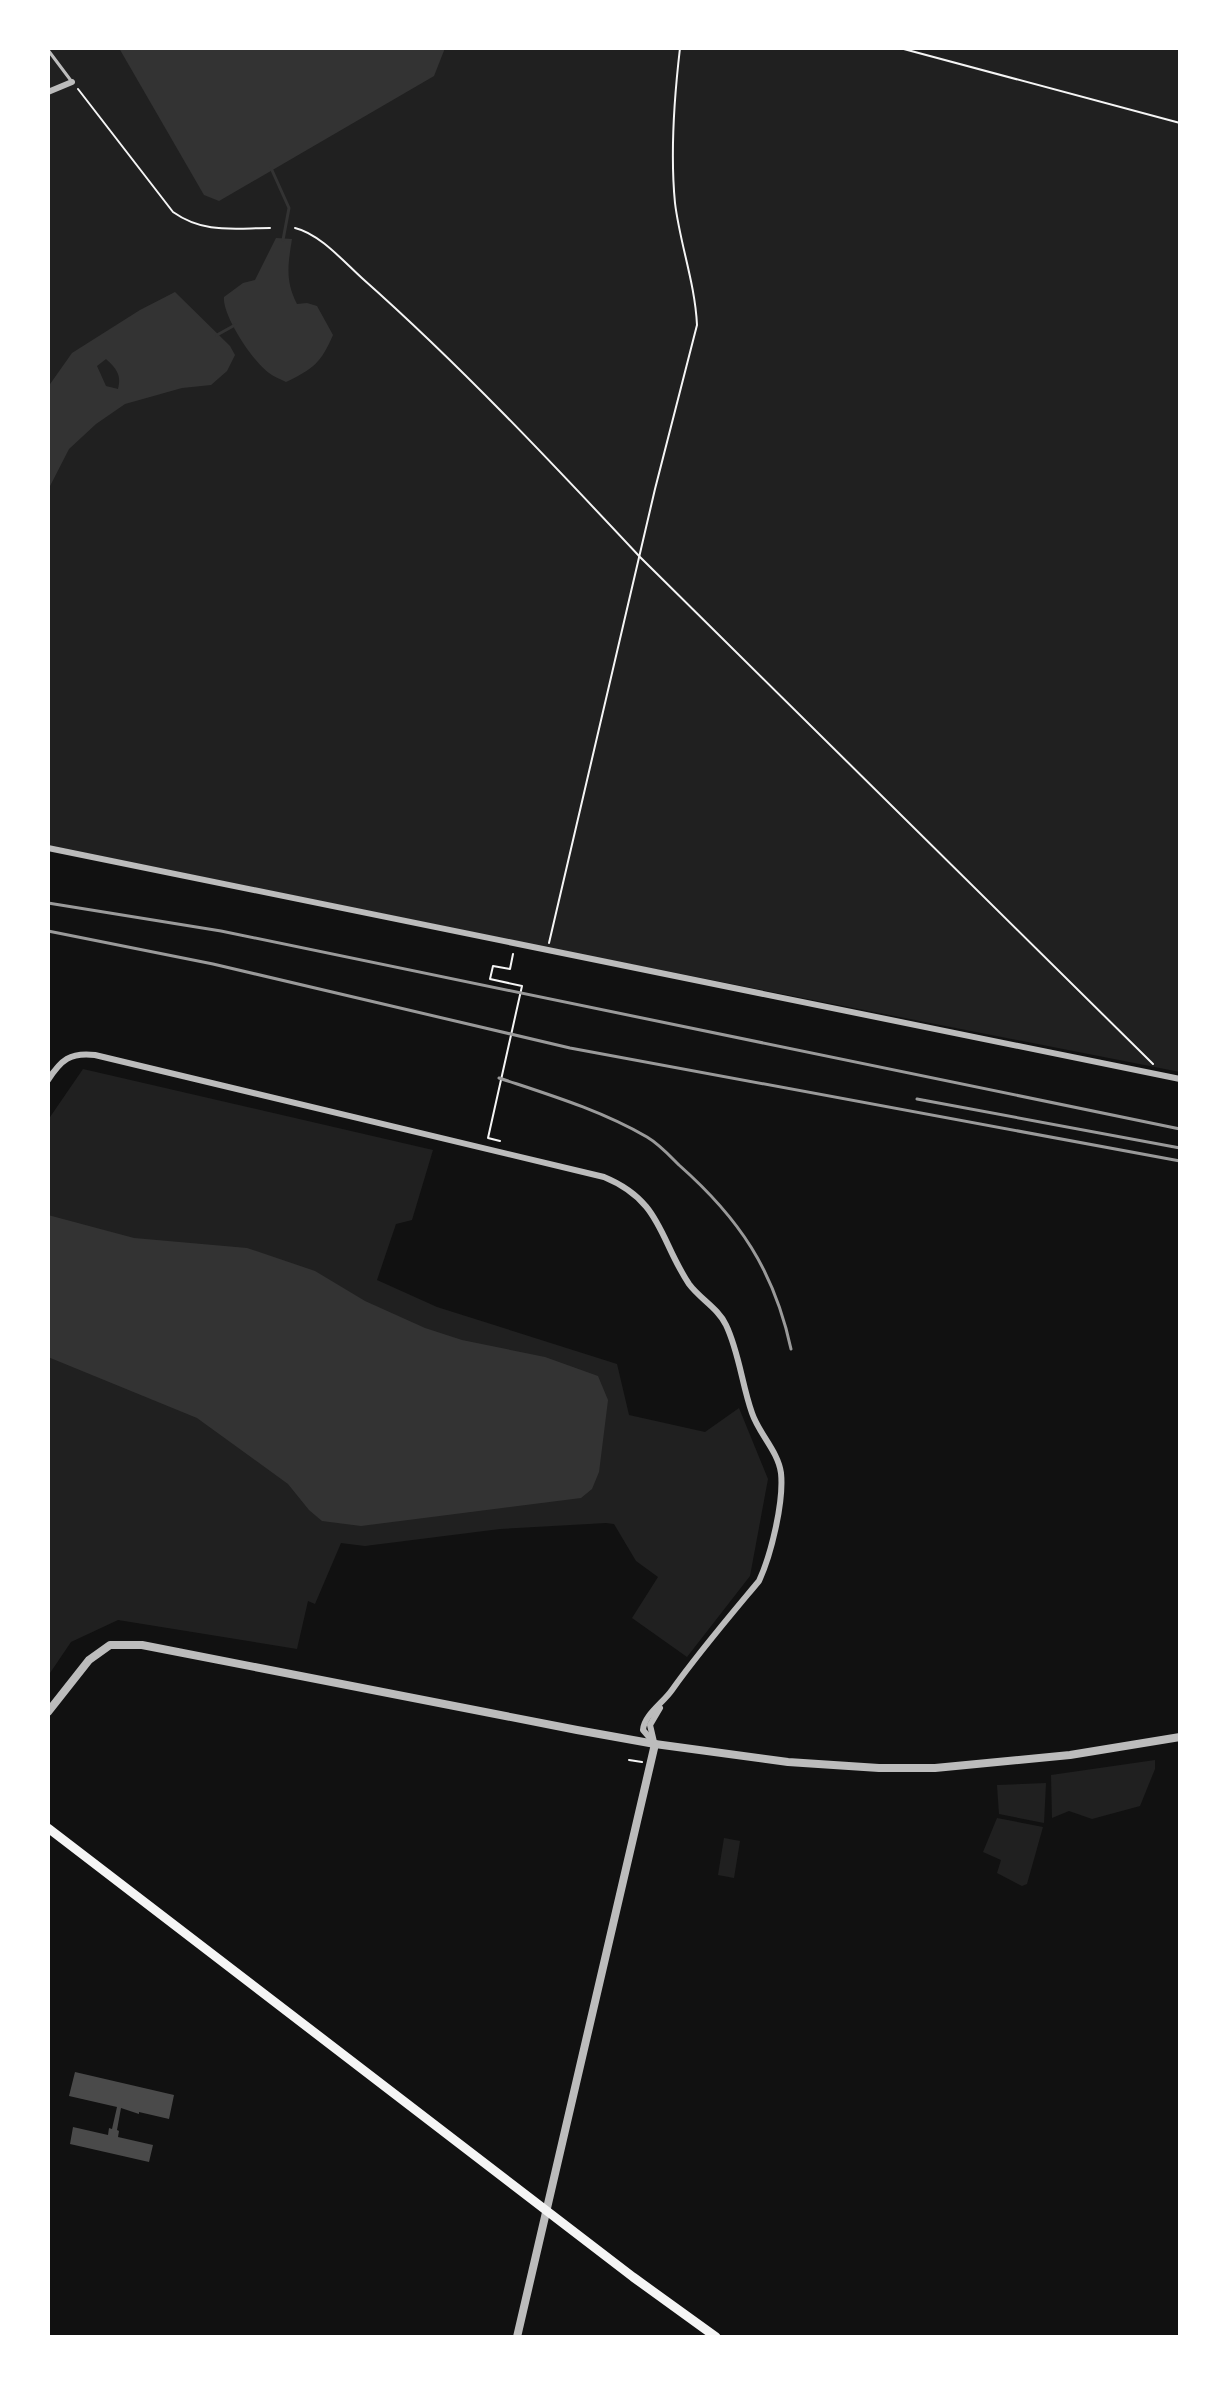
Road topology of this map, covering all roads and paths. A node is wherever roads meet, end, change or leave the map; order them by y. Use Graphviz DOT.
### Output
graph roads {
  1 [pos="680,48"];
  2 [pos="900,48"];
  3 [pos="48,50"];
  4 [pos="72,82"];
  5 [pos="48,92"];
  6 [pos="1180,123"];
  7 [pos="270,228"];
  8 [pos="295,228"];
  9 [pos="640,557"];
  10 [pos="48,848"];
  11 [pos="548,948"];
  12 [pos="513,954"];
  13 [pos="1165,1076"];
  14 [pos="1180,1079"];
  15 [pos="48,1080"];
  16 [pos="500,1141"];
  17 [pos="48,1712"];
  18 [pos="1180,1737"];
  19 [pos="655,1744"];
  20 [pos="629,1760"];
  21 [pos="643,1762"];
  22 [pos="48,1828"];
  23 [pos="547,2211"];
  24 [pos="517,2337"];
  25 [pos="716,2337"];
  1 -- 9 [label="path"];
  2 -- 6 [label="path"];
  3 -- 4 [label="lane"];
  4 -- 5 [label="street"];
  4 -- 7 [label="path"];
  8 -- 9 [label="path"];
  9 -- 11 [label="path"];
  9 -- 13 [label="path"];
  10 -- 13 [label="street"];
  12 -- 16 [label="path"];
  13 -- 14 [label="street"];
  15 -- 19 [label="street"];
  17 -- 19 [label="street"];
  18 -- 19 [label="street"];
  19 -- 23 [label="street"];
  20 -- 21 [label="path"];
  22 -- 23 [label="main road"];
  23 -- 24 [label="street"];
  23 -- 25 [label="main road"];
}
